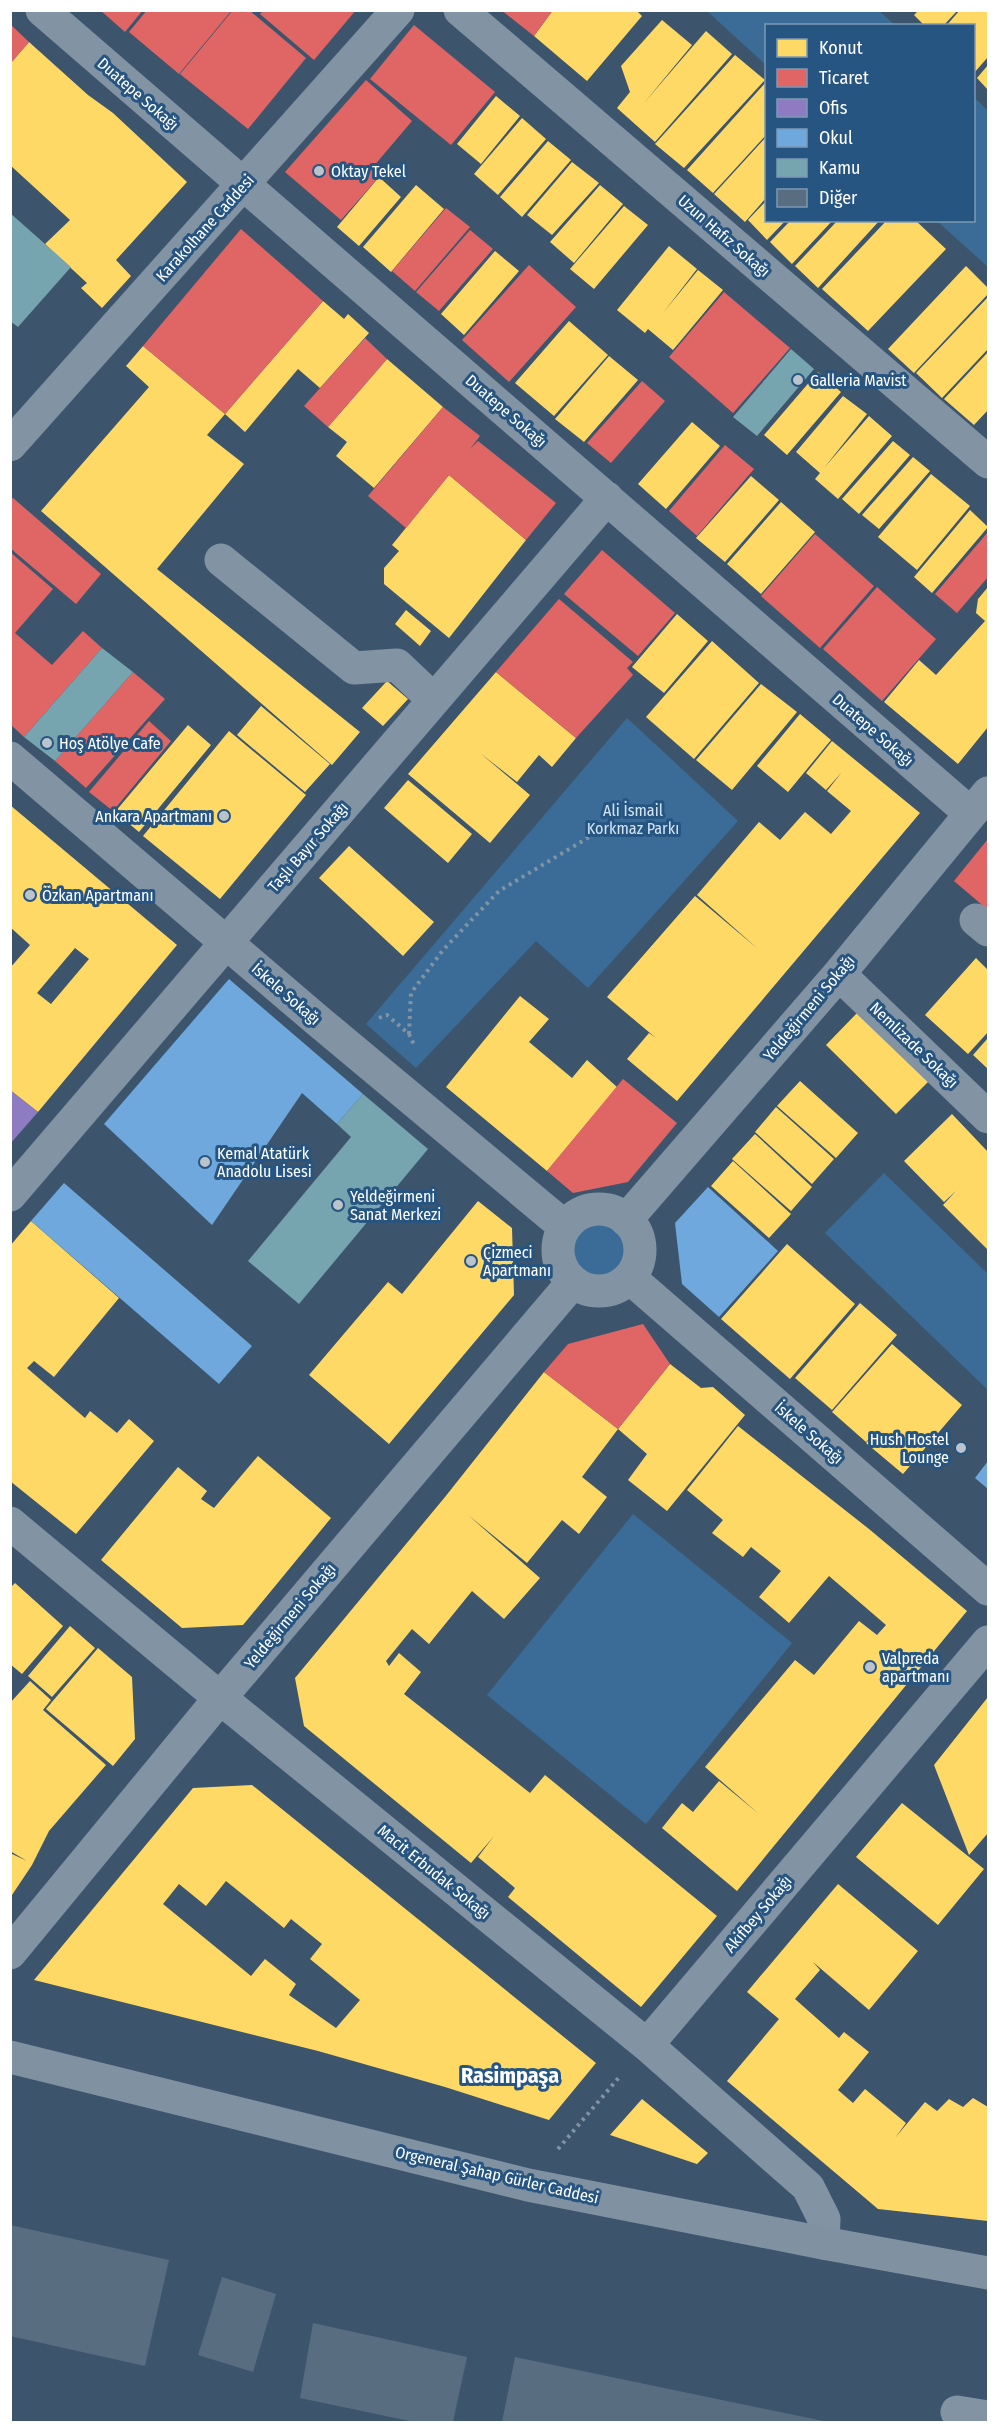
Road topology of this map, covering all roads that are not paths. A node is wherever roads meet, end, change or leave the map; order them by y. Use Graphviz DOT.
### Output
graph roads {
  1 [pos="42,10"];
  2 [pos="398,10"];
  3 [pos="460,10"];
  4 [pos="244,185"];
  5 [pos="10,445"];
  6 [pos="988,462"];
  7 [pos="607,498"];
  8 [pos="222,560"];
  9 [pos="434,700"];
  10 [pos="10,758"];
  11 [pos="979,803"];
  12 [pos="226,943"];
  13 [pos="839,974"];
  14 [pos="988,1117"];
  15 [pos="10,1196"];
  16 [pos="626,1220"];
  17 [pos="565,1227"];
  18 [pos="630,1278"];
  19 [pos="573,1282"];
  20 [pos="10,1524"];
  21 [pos="988,1589"];
  22 [pos="988,1642"];
  23 [pos="220,1698"];
  24 [pos="10,1953"];
  25 [pos="647,2045"];
  26 [pos="10,2057"];
  27 [pos="823,2243"];
  28 [pos="988,2273"];
  29 [pos="957,2412"];
  30 [pos="988,2417"];
  1 -- 4 [label="street, Duatepe Sokağı"];
  2 -- 4 [label="street, Karakolhane Caddesi"];
  3 -- 6 [label="street, Uzun Hafız Sokağı"];
  4 -- 5 [label="street, Karakolhane Caddesi"];
  4 -- 7 [label="street, Duatepe Sokağı"];
  7 -- 9 [label="street, Taşlı Bayır Sokağı"];
  7 -- 11 [label="street, Duatepe Sokağı"];
  8 -- 9 [label="street"];
  9 -- 12 [label="street, Taşlı Bayır Sokağı"];
  10 -- 12 [label="street, İskele Sokağı"];
  11 -- 13 [label="street, Yeldeğirmeni Sokağı"];
  12 -- 15 [label="street, Taşlı Bayır Sokağı"];
  12 -- 17 [label="street, İskele Sokağı"];
  13 -- 14 [label="street, Nemlizade Sokağı"];
  13 -- 16 [label="street, Yeldeğirmeni Sokağı"];
  16 -- 17 [label="street"];
  16 -- 18 [label="street"];
  17 -- 19 [label="street"];
  18 -- 19 [label="street"];
  18 -- 21 [label="street, İskele Sokağı"];
  19 -- 23 [label="street, Yeldeğirmeni Sokağı"];
  20 -- 23 [label="street, Macit Erbudak Sokağı"];
  22 -- 25 [label="street, Akifbey Sokağı"];
  23 -- 24 [label="street, Yeldeğirmeni Sokağı"];
  23 -- 25 [label="street, Macit Erbudak Sokağı"];
  25 -- 27 [label="street, Macit Erbudak Sokağı"];
  26 -- 27 [label="main road, Orgeneral Şahap Gürler Caddesi"];
  27 -- 28 [label="main road, Orgeneral Şahap Gürler Caddesi"];
  29 -- 30 [label="street"];
}
